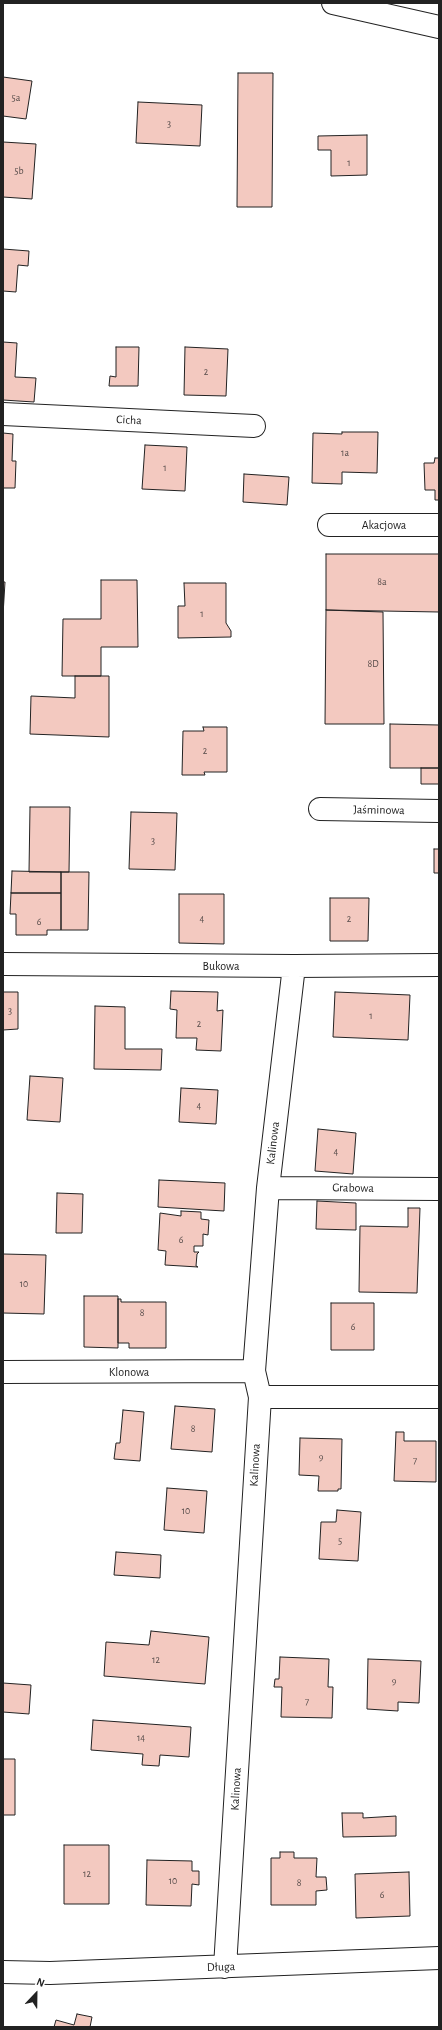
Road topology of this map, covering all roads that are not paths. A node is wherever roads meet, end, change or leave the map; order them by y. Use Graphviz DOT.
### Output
graph roads {
  1 [pos="333,3"];
  2 [pos="439,27"];
  3 [pos="3,414"];
  4 [pos="254,426"];
  5 [pos="329,525"];
  6 [pos="439,525"];
  7 [pos="320,809"];
  8 [pos="439,811"];
  9 [pos="3,964"];
  10 [pos="439,965"];
  11 [pos="294,966"];
  12 [pos="268,1188"];
  13 [pos="439,1189"];
  14 [pos="254,1371"];
  15 [pos="3,1372"];
  16 [pos="260,1397"];
  17 [pos="439,1397"];
  18 [pos="439,1958"];
  19 [pos="225,1967"];
  20 [pos="3,1972"];
  1 -- 2 [label="street"];
  3 -- 4 [label="street, Cicha"];
  5 -- 6 [label="street, Akacjowa"];
  7 -- 8 [label="street, Jaśminowa"];
  9 -- 11 [label="street, Bukowa"];
  10 -- 11 [label="street, Bukowa"];
  11 -- 12 [label="street, Kalinowa"];
  12 -- 13 [label="street, Grabowa"];
  12 -- 14 [label="street, Kalinowa"];
  14 -- 15 [label="street, Klonowa"];
  14 -- 16 [label="street, Kalinowa"];
  16 -- 17 [label="street"];
  16 -- 19 [label="street, Kalinowa"];
  18 -- 19 [label="street, Długa"];
  19 -- 20 [label="street, Długa"];
}
